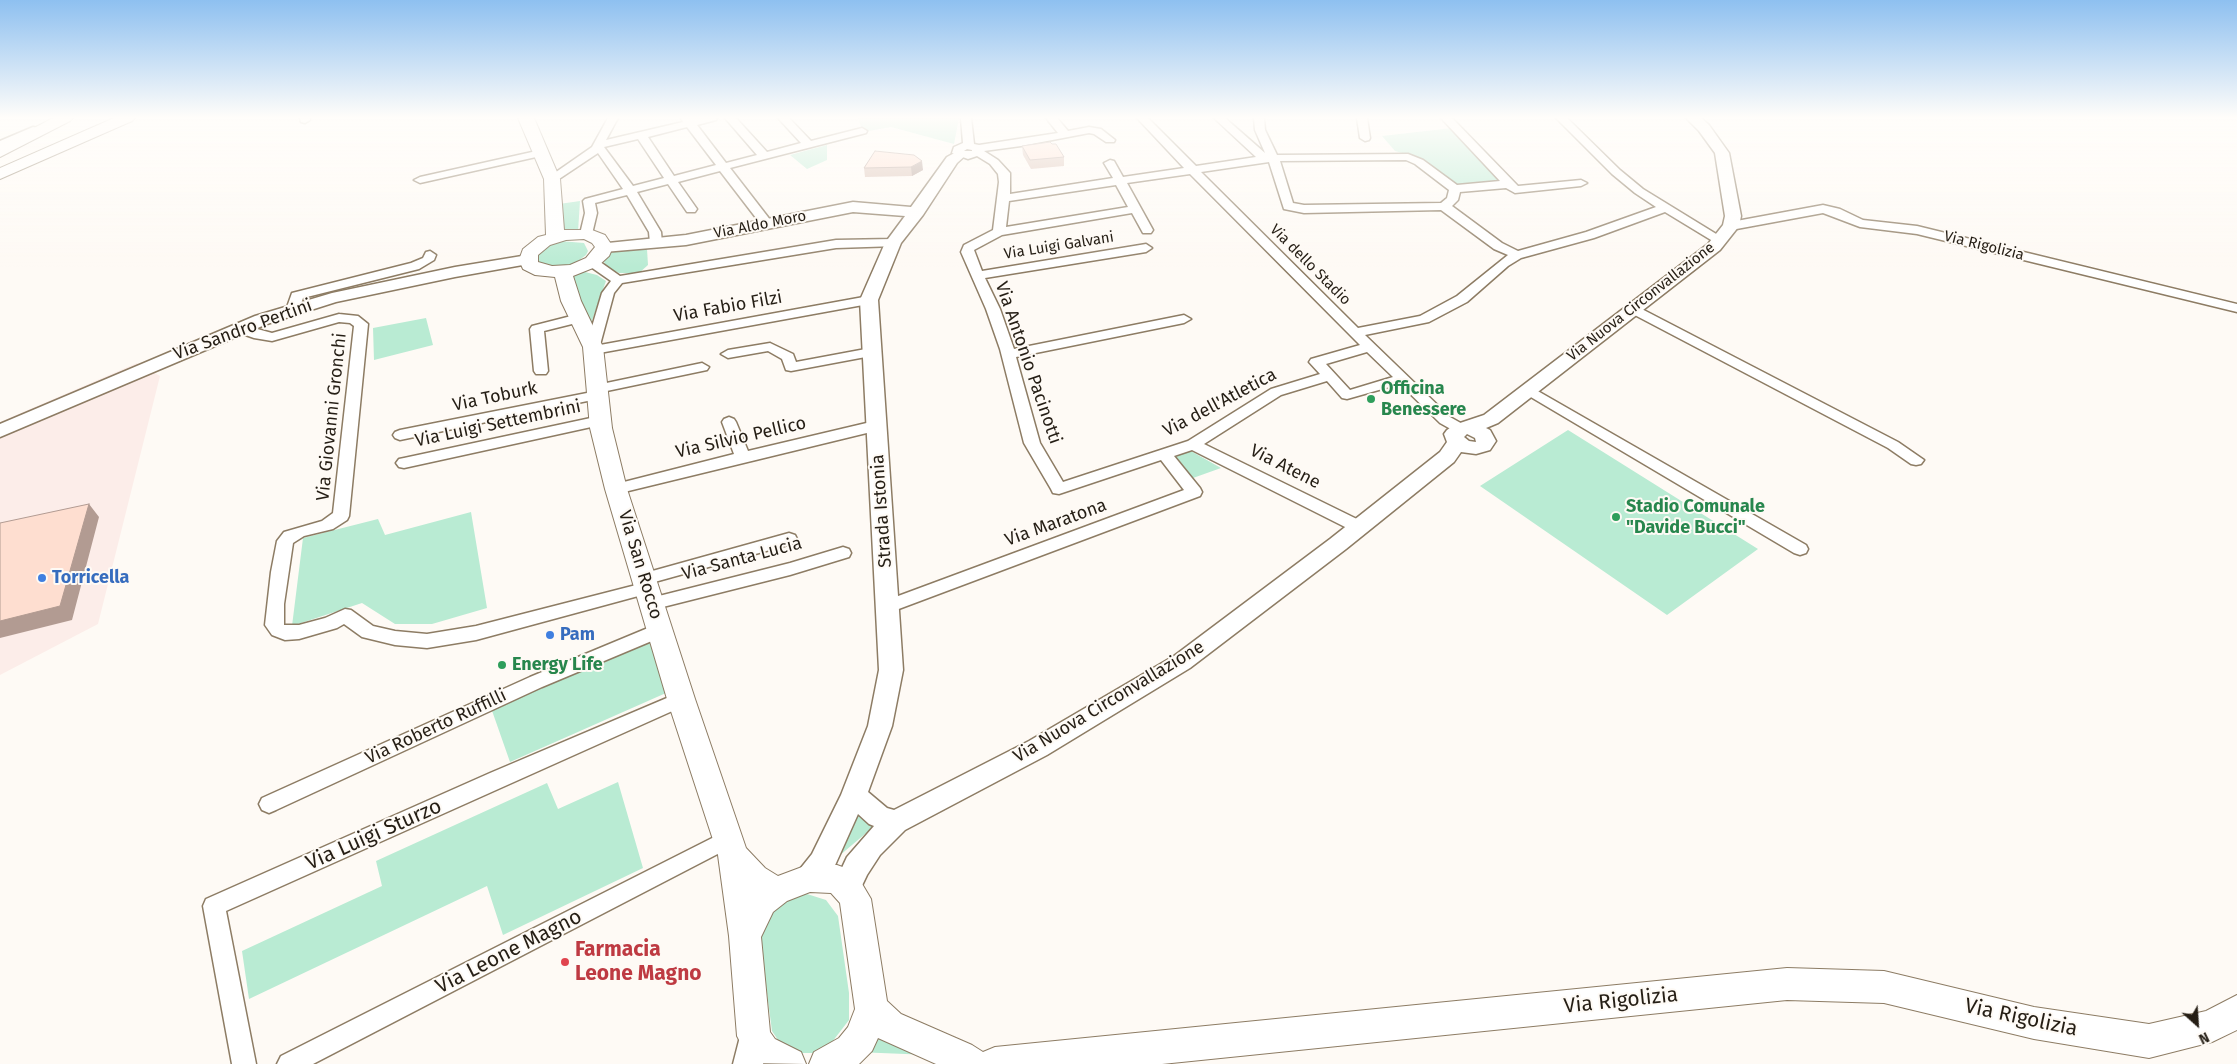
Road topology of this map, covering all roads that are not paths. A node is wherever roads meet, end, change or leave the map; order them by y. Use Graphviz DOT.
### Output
graph roads {
  1 [pos="724,167"];
  2 [pos="15,168"];
  3 [pos="475,168"];
  4 [pos="547,168"];
  5 [pos="568,168"];
  6 [pos="614,168"];
  7 [pos="661,168"];
  8 [pos="721,168"];
  9 [pos="947,168"];
  10 [pos="999,168"];
  11 [pos="1113,168"];
  12 [pos="1190,168"];
  13 [pos="1207,168"];
  14 [pos="1273,168"];
  15 [pos="1427,168"];
  16 [pos="1493,168"];
  17 [pos="1612,168"];
  18 [pos="1725,168"];
  19 [pos="1192,170"];
  20 [pos="0,174"];
  21 [pos="552,179"];
  22 [pos="420,180"];
  23 [pos="670,181"];
  24 [pos="1121,181"];
  25 [pos="1581,182"];
  26 [pos="1509,184"];
  27 [pos="1455,189"];
  28 [pos="630,191"];
  29 [pos="1004,198"];
  30 [pos="1444,206"];
  31 [pos="1666,207"];
  32 [pos="1136,209"];
  33 [pos="691,210"];
  34 [pos="767,224"];
  35 [pos="1731,226"];
  36 [pos="905,227"];
  37 [pos="1147,230"];
  38 [pos="999,232"];
  39 [pos="586,234"];
  40 [pos="555,237"];
  41 [pos="1720,240"];
  42 [pos="656,244"];
  43 [pos="604,247"];
  44 [pos="1146,248"];
  45 [pos="430,255"];
  46 [pos="1517,255"];
  47 [pos="528,260"];
  48 [pos="592,262"];
  49 [pos="563,272"];
  50 [pos="978,275"];
  51 [pos="618,280"];
  52 [pos="869,300"];
  53 [pos="1634,308"];
  54 [pos="2237,308"];
  55 [pos="293,310"];
  56 [pos="579,318"];
  57 [pos="1184,320"];
  58 [pos="239,328"];
  59 [pos="1355,332"];
  60 [pos="1370,347"];
  61 [pos="593,348"];
  62 [pos="871,352"];
  63 [pos="728,354"];
  64 [pos="1009,354"];
  65 [pos="702,367"];
  66 [pos="541,371"];
  67 [pos="1330,376"];
  68 [pos="1403,379"];
  69 [pos="1529,390"];
  70 [pos="597,392"];
  71 [pos="600,421"];
  72 [pos="729,422"];
  73 [pos="875,426"];
  74 [pos="0,431"];
  75 [pos="400,435"];
  76 [pos="1462,438"];
  77 [pos="1193,444"];
  78 [pos="1164,454"];
  79 [pos="743,457"];
  80 [pos="1916,460"];
  81 [pos="404,463"];
  82 [pos="616,489"];
  83 [pos="1059,489"];
  84 [pos="1359,526"];
  85 [pos="789,539"];
  86 [pos="1800,549"];
  87 [pos="843,553"];
  88 [pos="648,590"];
  89 [pos="888,607"];
  90 [pos="660,630"];
  91 [pos="681,700"];
  92 [pos="854,795"];
  93 [pos="269,804"];
  94 [pos="896,822"];
  95 [pos="731,847"];
  96 [pos="810,878"];
  97 [pos="847,887"];
  98 [pos="776,891"];
  99 [pos="745,936"];
  100 [pos="872,1009"];
  101 [pos="2237,1011"];
  102 [pos="751,1050"];
  103 [pos="837,1062"];
  104 [pos="244,1064"];
  105 [pos="289,1064"];
  106 [pos="789,1064"];
  107 [pos="971,1064"];
  108 [pos="995,1064"];
  1 -- 34 [label="street"];
  2 -- 20 [label="main road"];
  3 -- 22 [label="street"];
  4 -- 21 [label="main road"];
  5 -- 21 [label="street"];
  6 -- 28 [label="street"];
  7 -- 23 [label="street"];
  8 -- 23 [label="street"];
  9 -- 36 [label="street, Strada Istonia"];
  10 -- 29 [label="street"];
  11 -- 24 [label="street"];
  12 -- 19 [label="street, Via dello Stadio"];
  13 -- 19 [label="street"];
  14 -- 30 [label="street"];
  15 -- 27 [label="street"];
  16 -- 26 [label="street"];
  17 -- 31 [label="street"];
  18 -- 35 [label="street"];
  19 -- 24 [label="street"];
  19 -- 59 [label="street, Via dello Stadio"];
  21 -- 40 [label="main road"];
  23 -- 28 [label="street"];
  23 -- 33 [label="street"];
  24 -- 29 [label="street"];
  24 -- 32 [label="street"];
  25 -- 26 [label="street"];
  26 -- 27 [label="street"];
  27 -- 30 [label="street"];
  28 -- 39 [label="street"];
  28 -- 42 [label="street"];
  29 -- 38 [label="street"];
  30 -- 46 [label="street"];
  31 -- 41 [label="street"];
  31 -- 46 [label="street"];
  32 -- 37 [label="street"];
  32 -- 38 [label="street"];
  34 -- 36 [label="street, Via Aldo Moro"];
  34 -- 42 [label="street, Via Aldo Moro"];
  35 -- 41 [label="street, Via Nuova Circonvallazione"];
  35 -- 54 [label="street, Via Rigolizia"];
  36 -- 51 [label="street"];
  36 -- 52 [label="street, Strada Istonia"];
  38 -- 50 [label="street, Via Antonio Pacinotti"];
  39 -- 40 [label="main road"];
  39 -- 43 [label="main road"];
  40 -- 47 [label="main road"];
  41 -- 53 [label="street, Via Nuova Circonvallazione"];
  42 -- 43 [label="street, Via Aldo Moro"];
  43 -- 48 [label="main road"];
  44 -- 50 [label="street, Via Luigi Galvani"];
  45 -- 55 [label="street"];
  46 -- 59 [label="street"];
  47 -- 49 [label="main road"];
  47 -- 55 [label="street, Via Sandro Pertini"];
  48 -- 49 [label="main road"];
  48 -- 51 [label="street"];
  49 -- 56 [label="main road, Via San Rocco"];
  50 -- 64 [label="street, Via Antonio Pacinotti"];
  51 -- 61 [label="street"];
  52 -- 61 [label="street, Via Fabio Filzi"];
  52 -- 62 [label="street, Strada Istonia"];
  53 -- 69 [label="street, Via Nuova Circonvallazione"];
  53 -- 80 [label="street"];
  55 -- 58 [label="street, Via Sandro Pertini"];
  56 -- 61 [label="main road, Via San Rocco"];
  56 -- 66 [label="street"];
  57 -- 64 [label="street"];
  58 -- 74 [label="street, Via Sandro Pertini"];
  58 -- 88 [label="street, Via Giovanni Gronchi"];
  59 -- 60 [label="street, Via dello Stadio"];
  60 -- 67 [label="street"];
  60 -- 68 [label="street, Via dello Stadio"];
  61 -- 70 [label="main road, Via San Rocco"];
  62 -- 63 [label="street"];
  62 -- 73 [label="street, Strada Istonia"];
  64 -- 83 [label="street, Via Antonio Pacinotti"];
  65 -- 70 [label="street, Via Toburk"];
  67 -- 68 [label="street"];
  67 -- 77 [label="street, Via dell'Atletica"];
  68 -- 76 [label="street, Via dello Stadio"];
  69 -- 76 [label="street, Via Nuova Circonvallazione"];
  69 -- 86 [label="street"];
  70 -- 71 [label="main road, Via San Rocco"];
  70 -- 75 [label="street, Via Toburk"];
  71 -- 81 [label="street, Via Luigi Settembrini"];
  71 -- 82 [label="main road, Via San Rocco"];
  72 -- 79 [label="street"];
  73 -- 79 [label="street, Via Silvio Pellico"];
  73 -- 89 [label="street, Strada Istonia"];
  76 -- 84 [label="street, Via Nuova Circonvallazione"];
  77 -- 78 [label="street, Via dell'Atletica"];
  77 -- 84 [label="street, Via Atene"];
  78 -- 83 [label="street, Via dell'Atletica"];
  78 -- 89 [label="street, Via Maratona"];
  79 -- 82 [label="street, Via Silvio Pellico"];
  82 -- 88 [label="main road, Via San Rocco"];
  84 -- 94 [label="street, Via Nuova Circonvallazione"];
  85 -- 88 [label="street"];
  87 -- 88 [label="street, Via Santa Lucia"];
  88 -- 90 [label="main road, Via San Rocco"];
  89 -- 92 [label="street, Strada Istonia"];
  90 -- 91 [label="main road, Via San Rocco"];
  90 -- 93 [label="street, Via Roberto Ruffilli"];
  91 -- 95 [label="main road, Via San Rocco"];
  91 -- 104 [label="street, Via Luigi Sturzo"];
  92 -- 94 [label="street"];
  92 -- 96 [label="street, Strada Istonia"];
  94 -- 97 [label="street, Via Nuova Circonvallazione"];
  95 -- 98 [label="main road"];
  95 -- 99 [label="main road"];
  95 -- 105 [label="street, Via Leone Magno"];
  96 -- 97 [label="main road"];
  96 -- 98 [label="main road"];
  97 -- 100 [label="main road"];
  98 -- 99 [label="main road"];
  99 -- 102 [label="main road"];
  100 -- 103 [label="main road"];
  100 -- 107 [label="main road"];
  101 -- 108 [label="main road, Via Rigolizia"];
  102 -- 106 [label="main road"];
}
